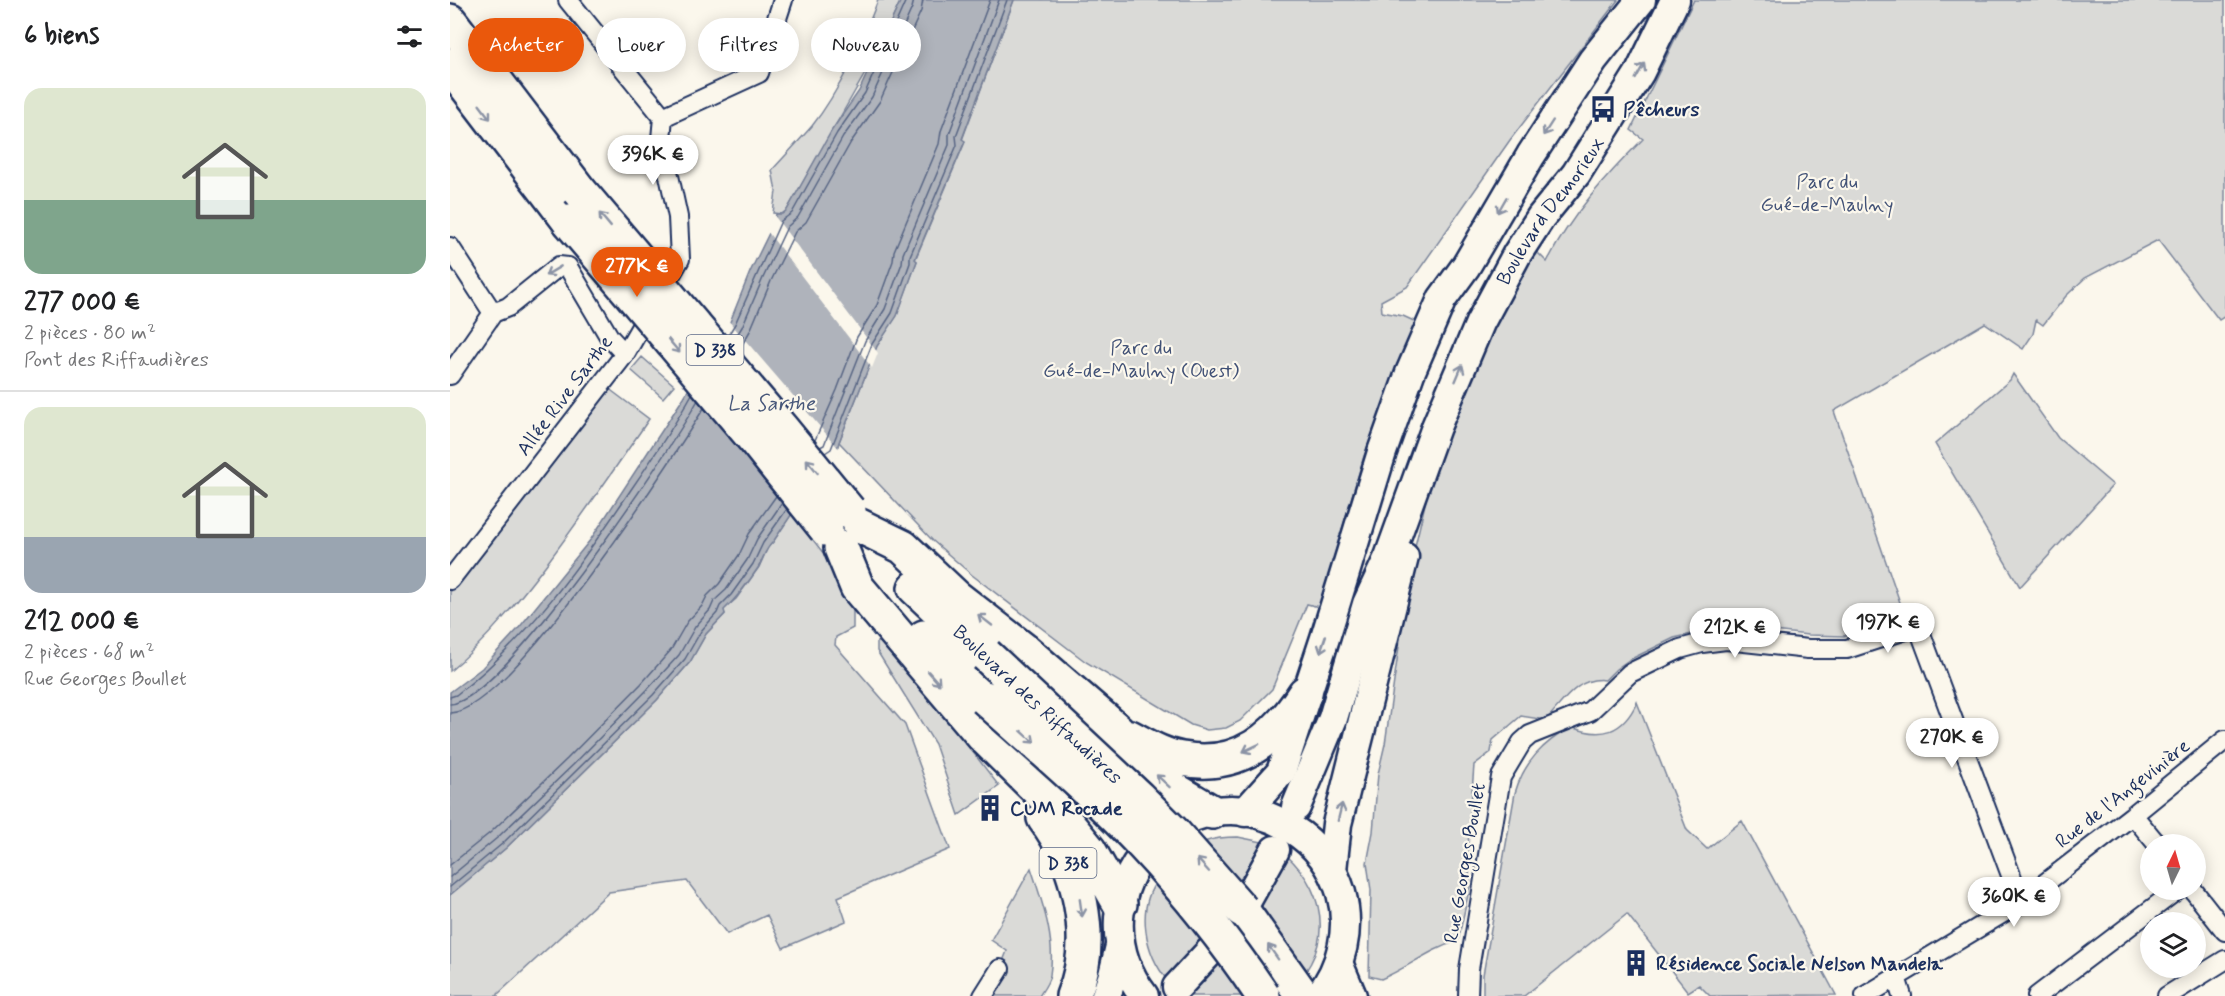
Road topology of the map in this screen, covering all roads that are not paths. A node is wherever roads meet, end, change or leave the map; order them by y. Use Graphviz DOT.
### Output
graph roads {
  1 [pos="568,0"];
  2 [pos="783,0"];
  3 [pos="1641,0"];
  4 [pos="1675,0"];
  5 [pos="450,21"];
  6 [pos="450,65"];
  7 [pos="663,117"];
  8 [pos="450,247"];
  9 [pos="493,313"];
  10 [pos="625,354"];
  11 [pos="450,375"];
  12 [pos="844,529"];
  13 [pos="1378,554"];
  14 [pos="879,568"];
  15 [pos="450,580"];
  16 [pos="1362,607"];
  17 [pos="921,612"];
  18 [pos="1305,693"];
  19 [pos="1118,731"];
  20 [pos="2225,740"];
  21 [pos="995,748"];
  22 [pos="1296,807"];
  23 [pos="1212,812"];
  24 [pos="1245,812"];
  25 [pos="2133,815"];
  26 [pos="2149,834"];
  27 [pos="1275,850"];
  28 [pos="1332,870"];
  29 [pos="2164,900"];
  30 [pos="2201,900"];
  31 [pos="1120,904"];
  32 [pos="2018,904"];
  33 [pos="2225,930"];
  34 [pos="1120,946"];
  35 [pos="2225,960"];
  36 [pos="1338,963"];
  37 [pos="1000,969"];
  38 [pos="1896,977"];
  39 [pos="1177,987"];
  40 [pos="982,996"];
  41 [pos="1073,996"];
  42 [pos="1106,996"];
  43 [pos="1144,996"];
  44 [pos="1263,996"];
  45 [pos="1303,996"];
  46 [pos="1319,996"];
  47 [pos="1352,996"];
  48 [pos="1468,996"];
  49 [pos="1865,996"];
  50 [pos="1902,996"];
  51 [pos="2037,996"];
  52 [pos="2167,996"];
  1 -- 7 [label="street"];
  2 -- 7 [label="street"];
  3 -- 13 [label="main road, Boulevard Demorieux, one-way"];
  13 -- 4 [label="main road, Boulevard Demorieux, one-way"];
  12 -- 5 [label="highway, D 338, one-way, bridge"];
  6 -- 12 [label="highway, D 338, one-way, bridge"];
  7 -- 10 [label="street, Allée Rive Sarthe"];
  8 -- 9 [label="street"];
  10 -- 9 [label="street, one-way"];
  9 -- 11 [label="street"];
  10 -- 15 [label="street, Allée Rive Sarthe"];
  12 -- 14 [label="highway, Boulevard des Riffaudières / D 338"];
  12 -- 14 [label="highway, D 338"];
  13 -- 16 [label="main road"];
  13 -- 16 [label="main road"];
  14 -- 17 [label="highway, Boulevard des Riffaudières / D 338"];
  14 -- 17 [label="highway, D 338"];
  16 -- 18 [label="main road, one-way"];
  16 -- 22 [label="main road"];
  28 -- 16 [label="main road, one-way"];
  19 -- 17 [label="highway, D 338, one-way"];
  17 -- 21 [label="highway, D 338, one-way"];
  17 -- 44 [label="highway, Boulevard des Riffaudières / D 338, one-way, bridge"];
  45 -- 17 [label="highway, Boulevard des Riffaudières / D 338, one-way, bridge"];
  18 -- 19 [label="highway, one-way"];
  18 -- 24 [label="main road"];
  23 -- 19 [label="highway, one-way"];
  20 -- 25 [label="street, Rue de l'Angevinière"];
  21 -- 31 [label="highway, D 338"];
  21 -- 41 [label="highway, D 338, one-way"];
  23 -- 24 [label="main road"];
  23 -- 31 [label="main road"];
  24 -- 28 [label="main road"];
  25 -- 26 [label="street"];
  25 -- 32 [label="street, Rue de l'Angevinière"];
  27 -- 39 [label="main road"];
  28 -- 36 [label="main road"];
  29 -- 51 [label="street"];
  30 -- 33 [label="street"];
  31 -- 34 [label="main road"];
  32 -- 38 [label="street, Rue de l'Angevinière"];
  32 -- 48 [label="street, Rue Georges Boullet"];
  34 -- 42 [label="main road"];
  34 -- 43 [label="main road"];
  35 -- 52 [label="street"];
  36 -- 46 [label="main road"];
  36 -- 47 [label="main road"];
  37 -- 40 [label="street"];
  38 -- 49 [label="street, Rue de l'Angevinière"];
  38 -- 50 [label="street"];
}
